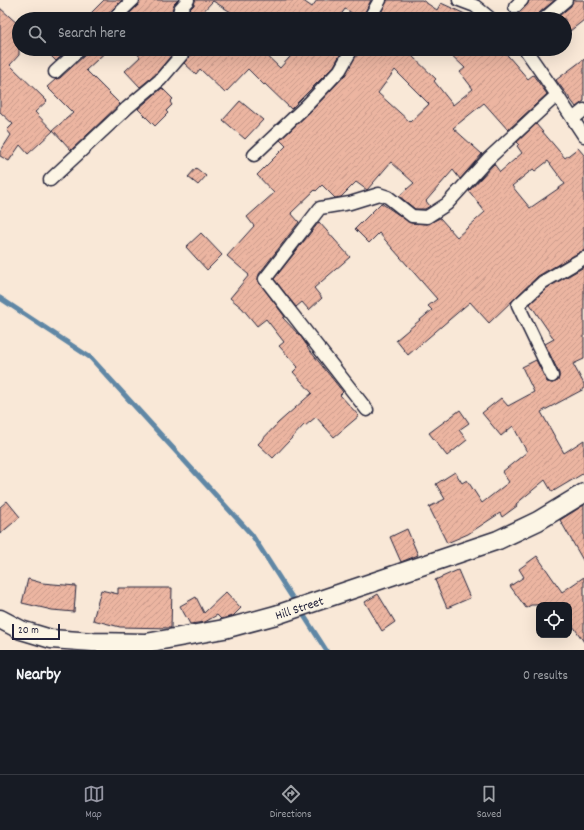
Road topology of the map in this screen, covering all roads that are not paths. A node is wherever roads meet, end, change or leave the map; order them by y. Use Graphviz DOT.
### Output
graph roads {
  1 [pos="134,0"];
  2 [pos="188,0"];
  3 [pos="380,0"];
  4 [pos="459,0"];
  5 [pos="566,0"];
  6 [pos="477,3"];
  7 [pos="121,12"];
  8 [pos="179,12"];
  9 [pos="373,12"];
  10 [pos="485,12"];
  11 [pos="552,12"];
  12 [pos="72,56"];
  13 [pos="181,56"];
  14 [pos="348,56"];
  15 [pos="530,56"];
  16 [pos="55,72"];
  17 [pos="557,95"];
  18 [pos="584,110"];
  19 [pos="573,119"];
  20 [pos="584,136"];
  21 [pos="254,155"];
  22 [pos="50,180"];
  23 [pos="584,258"];
  24 [pos="552,376"];
  25 [pos="367,410"];
  26 [pos="584,493"];
  27 [pos="0,619"];
  1 -- 7 [label="street"];
  2 -- 8 [label="street"];
  3 -- 9 [label="street"];
  4 -- 6 [label="street"];
  5 -- 11 [label="street"];
  6 -- 10 [label="street"];
  12 -- 16 [label="street"];
  13 -- 22 [label="street"];
  14 -- 21 [label="street"];
  15 -- 17 [label="street"];
  17 -- 19 [label="street"];
  17 -- 25 [label="street"];
  18 -- 19 [label="street"];
  19 -- 20 [label="street"];
  23 -- 24 [label="street"];
  26 -- 27 [label="main road, Hill Street"];
}
